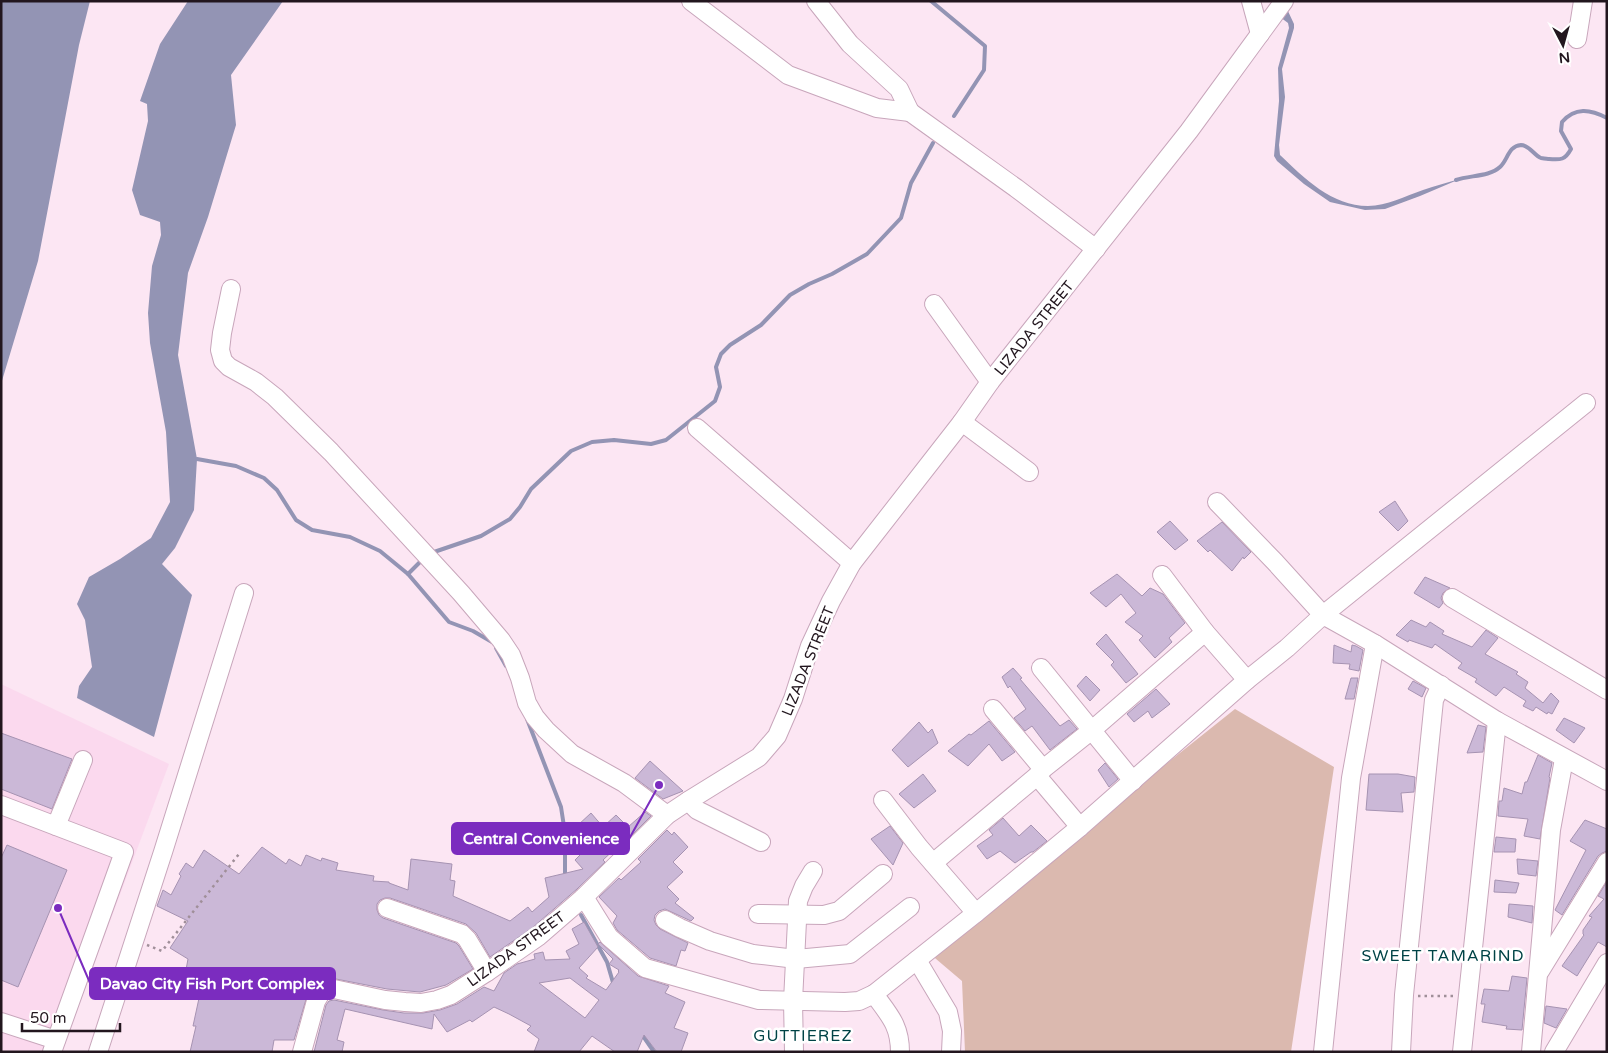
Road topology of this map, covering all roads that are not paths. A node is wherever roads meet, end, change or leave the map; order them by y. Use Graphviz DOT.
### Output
graph roads {
  1 [pos="690,1"];
  2 [pos="816,1"];
  3 [pos="1251,1"];
  4 [pos="1284,1"];
  5 [pos="1583,1"];
  6 [pos="1260,34"];
  7 [pos="1577,39"];
  8 [pos="910,112"];
  9 [pos="1096,249"];
  10 [pos="231,289"];
  11 [pos="934,304"];
  12 [pos="990,382"];
  13 [pos="1586,403"];
  14 [pos="962,422"];
  15 [pos="697,428"];
  16 [pos="1029,472"];
  17 [pos="1217,502"];
  18 [pos="852,564"];
  19 [pos="1162,576"];
  20 [pos="244,593"];
  21 [pos="1452,598"];
  22 [pos="1323,615"];
  23 [pos="1205,632"];
  24 [pos="1375,644"];
  25 [pos="1041,668"];
  26 [pos="1248,680"];
  27 [pos="1441,685"];
  28 [pos="1607,690"];
  29 [pos="993,709"];
  30 [pos="1497,721"];
  31 [pos="1092,730"];
  32 [pos="1564,759"];
  33 [pos="83,760"];
  34 [pos="1040,772"];
  35 [pos="1133,781"];
  36 [pos="1607,781"];
  37 [pos="884,800"];
  38 [pos="688,801"];
  39 [pos="1,805"];
  40 [pos="667,815"];
  41 [pos="56,826"];
  42 [pos="1080,827"];
  43 [pos="761,842"];
  44 [pos="1607,862"];
  45 [pos="933,863"];
  46 [pos="813,872"];
  47 [pos="883,874"];
  48 [pos="584,898"];
  49 [pos="910,907"];
  50 [pos="387,908"];
  51 [pos="976,913"];
  52 [pos="758,914"];
  53 [pos="797,915"];
  54 [pos="665,920"];
  55 [pos="796,959"];
  56 [pos="917,960"];
  57 [pos="1607,963"];
  58 [pos="487,972"];
  59 [pos="1538,974"];
  60 [pos="874,994"];
  61 [pos="793,1001"];
  62 [pos="1,1022"];
  63 [pos="54,1046"];
  64 [pos="98,1052"];
  65 [pos="302,1052"];
  66 [pos="794,1052"];
  67 [pos="900,1052"];
  68 [pos="950,1052"];
  69 [pos="1323,1052"];
  70 [pos="1401,1052"];
  71 [pos="1462,1052"];
  72 [pos="1531,1052"];
  73 [pos="1554,1052"];
  1 -- 8 [label="street"];
  2 -- 8 [label="street"];
  3 -- 6 [label="street"];
  4 -- 6 [label="street, LIZADA STREET"];
  5 -- 7 [label="street"];
  6 -- 9 [label="street, LIZADA STREET"];
  8 -- 9 [label="street"];
  9 -- 12 [label="street, LIZADA STREET"];
  10 -- 40 [label="street"];
  11 -- 12 [label="street"];
  12 -- 14 [label="street, LIZADA STREET"];
  13 -- 22 [label="street"];
  14 -- 16 [label="street"];
  14 -- 18 [label="street, LIZADA STREET"];
  15 -- 18 [label="street"];
  17 -- 22 [label="street"];
  18 -- 38 [label="street, LIZADA STREET"];
  19 -- 23 [label="street"];
  20 -- 64 [label="street"];
  21 -- 28 [label="street"];
  22 -- 24 [label="street"];
  22 -- 26 [label="street"];
  23 -- 26 [label="street"];
  23 -- 31 [label="street"];
  24 -- 27 [label="street"];
  24 -- 69 [label="street"];
  25 -- 31 [label="street"];
  26 -- 35 [label="street"];
  27 -- 30 [label="street"];
  27 -- 70 [label="street"];
  29 -- 34 [label="street"];
  30 -- 32 [label="street"];
  30 -- 71 [label="street"];
  31 -- 34 [label="street"];
  31 -- 35 [label="street"];
  32 -- 36 [label="street"];
  32 -- 59 [label="street"];
  33 -- 41 [label="street"];
  34 -- 42 [label="street"];
  34 -- 45 [label="street"];
  35 -- 42 [label="street"];
  37 -- 45 [label="street"];
  38 -- 40 [label="street, LIZADA STREET"];
  38 -- 43 [label="street"];
  39 -- 41 [label="street"];
  40 -- 48 [label="street, LIZADA STREET"];
  41 -- 63 [label="street"];
  42 -- 51 [label="street"];
  44 -- 59 [label="street"];
  45 -- 51 [label="street"];
  46 -- 53 [label="street"];
  47 -- 53 [label="street"];
  48 -- 58 [label="street, LIZADA STREET"];
  48 -- 61 [label="street"];
  49 -- 55 [label="street"];
  50 -- 58 [label="street"];
  51 -- 56 [label="street"];
  52 -- 53 [label="street"];
  53 -- 55 [label="street"];
  54 -- 55 [label="street"];
  55 -- 61 [label="street"];
  56 -- 60 [label="street"];
  56 -- 68 [label="street"];
  57 -- 73 [label="street"];
  58 -- 65 [label="street, LIZADA STREET"];
  59 -- 72 [label="street"];
  60 -- 61 [label="street"];
  60 -- 67 [label="street"];
  61 -- 66 [label="street"];
  62 -- 63 [label="street"];
}
